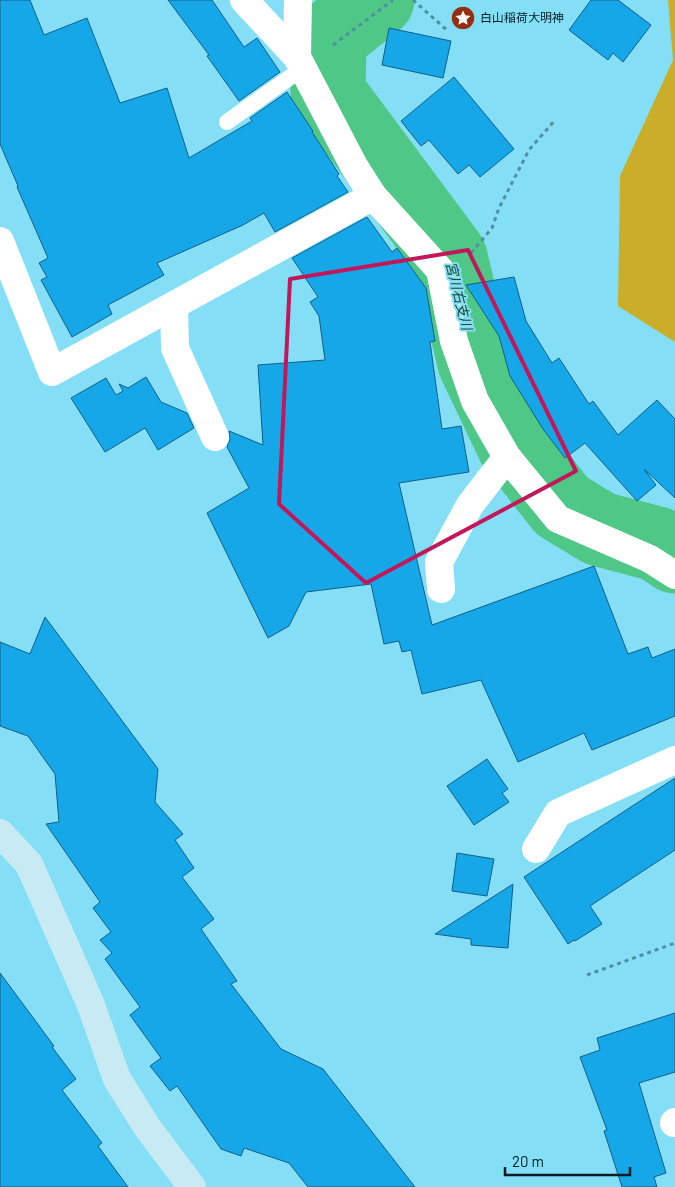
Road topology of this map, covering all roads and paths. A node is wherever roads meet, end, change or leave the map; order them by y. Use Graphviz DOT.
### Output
graph roads {
  1 [pos="244,0"];
  2 [pos="298,0"];
  3 [pos="394,0"];
  4 [pos="413,0"];
  5 [pos="448,31"];
  6 [pos="300,62"];
  7 [pos="555,120"];
  8 [pos="227,122"];
  9 [pos="373,196"];
  10 [pos="0,241"];
  11 [pos="440,270"];
  12 [pos="174,306"];
  13 [pos="215,437"];
  14 [pos="507,457"];
  15 [pos="675,574"];
  16 [pos="441,589"];
  17 [pos="675,760"];
  18 [pos="0,833"];
  19 [pos="536,850"];
  20 [pos="675,943"];
  21 [pos="587,975"];
  22 [pos="192,1187"];
  1 -- 6 [label="street"];
  2 -- 6 [label="street"];
  3 -- 6 [label="path"];
  4 -- 5 [label="path"];
  6 -- 8 [label="lane"];
  6 -- 9 [label="street"];
  7 -- 11 [label="path"];
  9 -- 11 [label="street"];
  9 -- 12 [label="street"];
  10 -- 12 [label="street"];
  11 -- 14 [label="street"];
  12 -- 13 [label="street"];
  14 -- 15 [label="street"];
  14 -- 16 [label="street"];
  17 -- 19 [label="street"];
  18 -- 22 [label="street"];
  20 -- 21 [label="path"];
}
